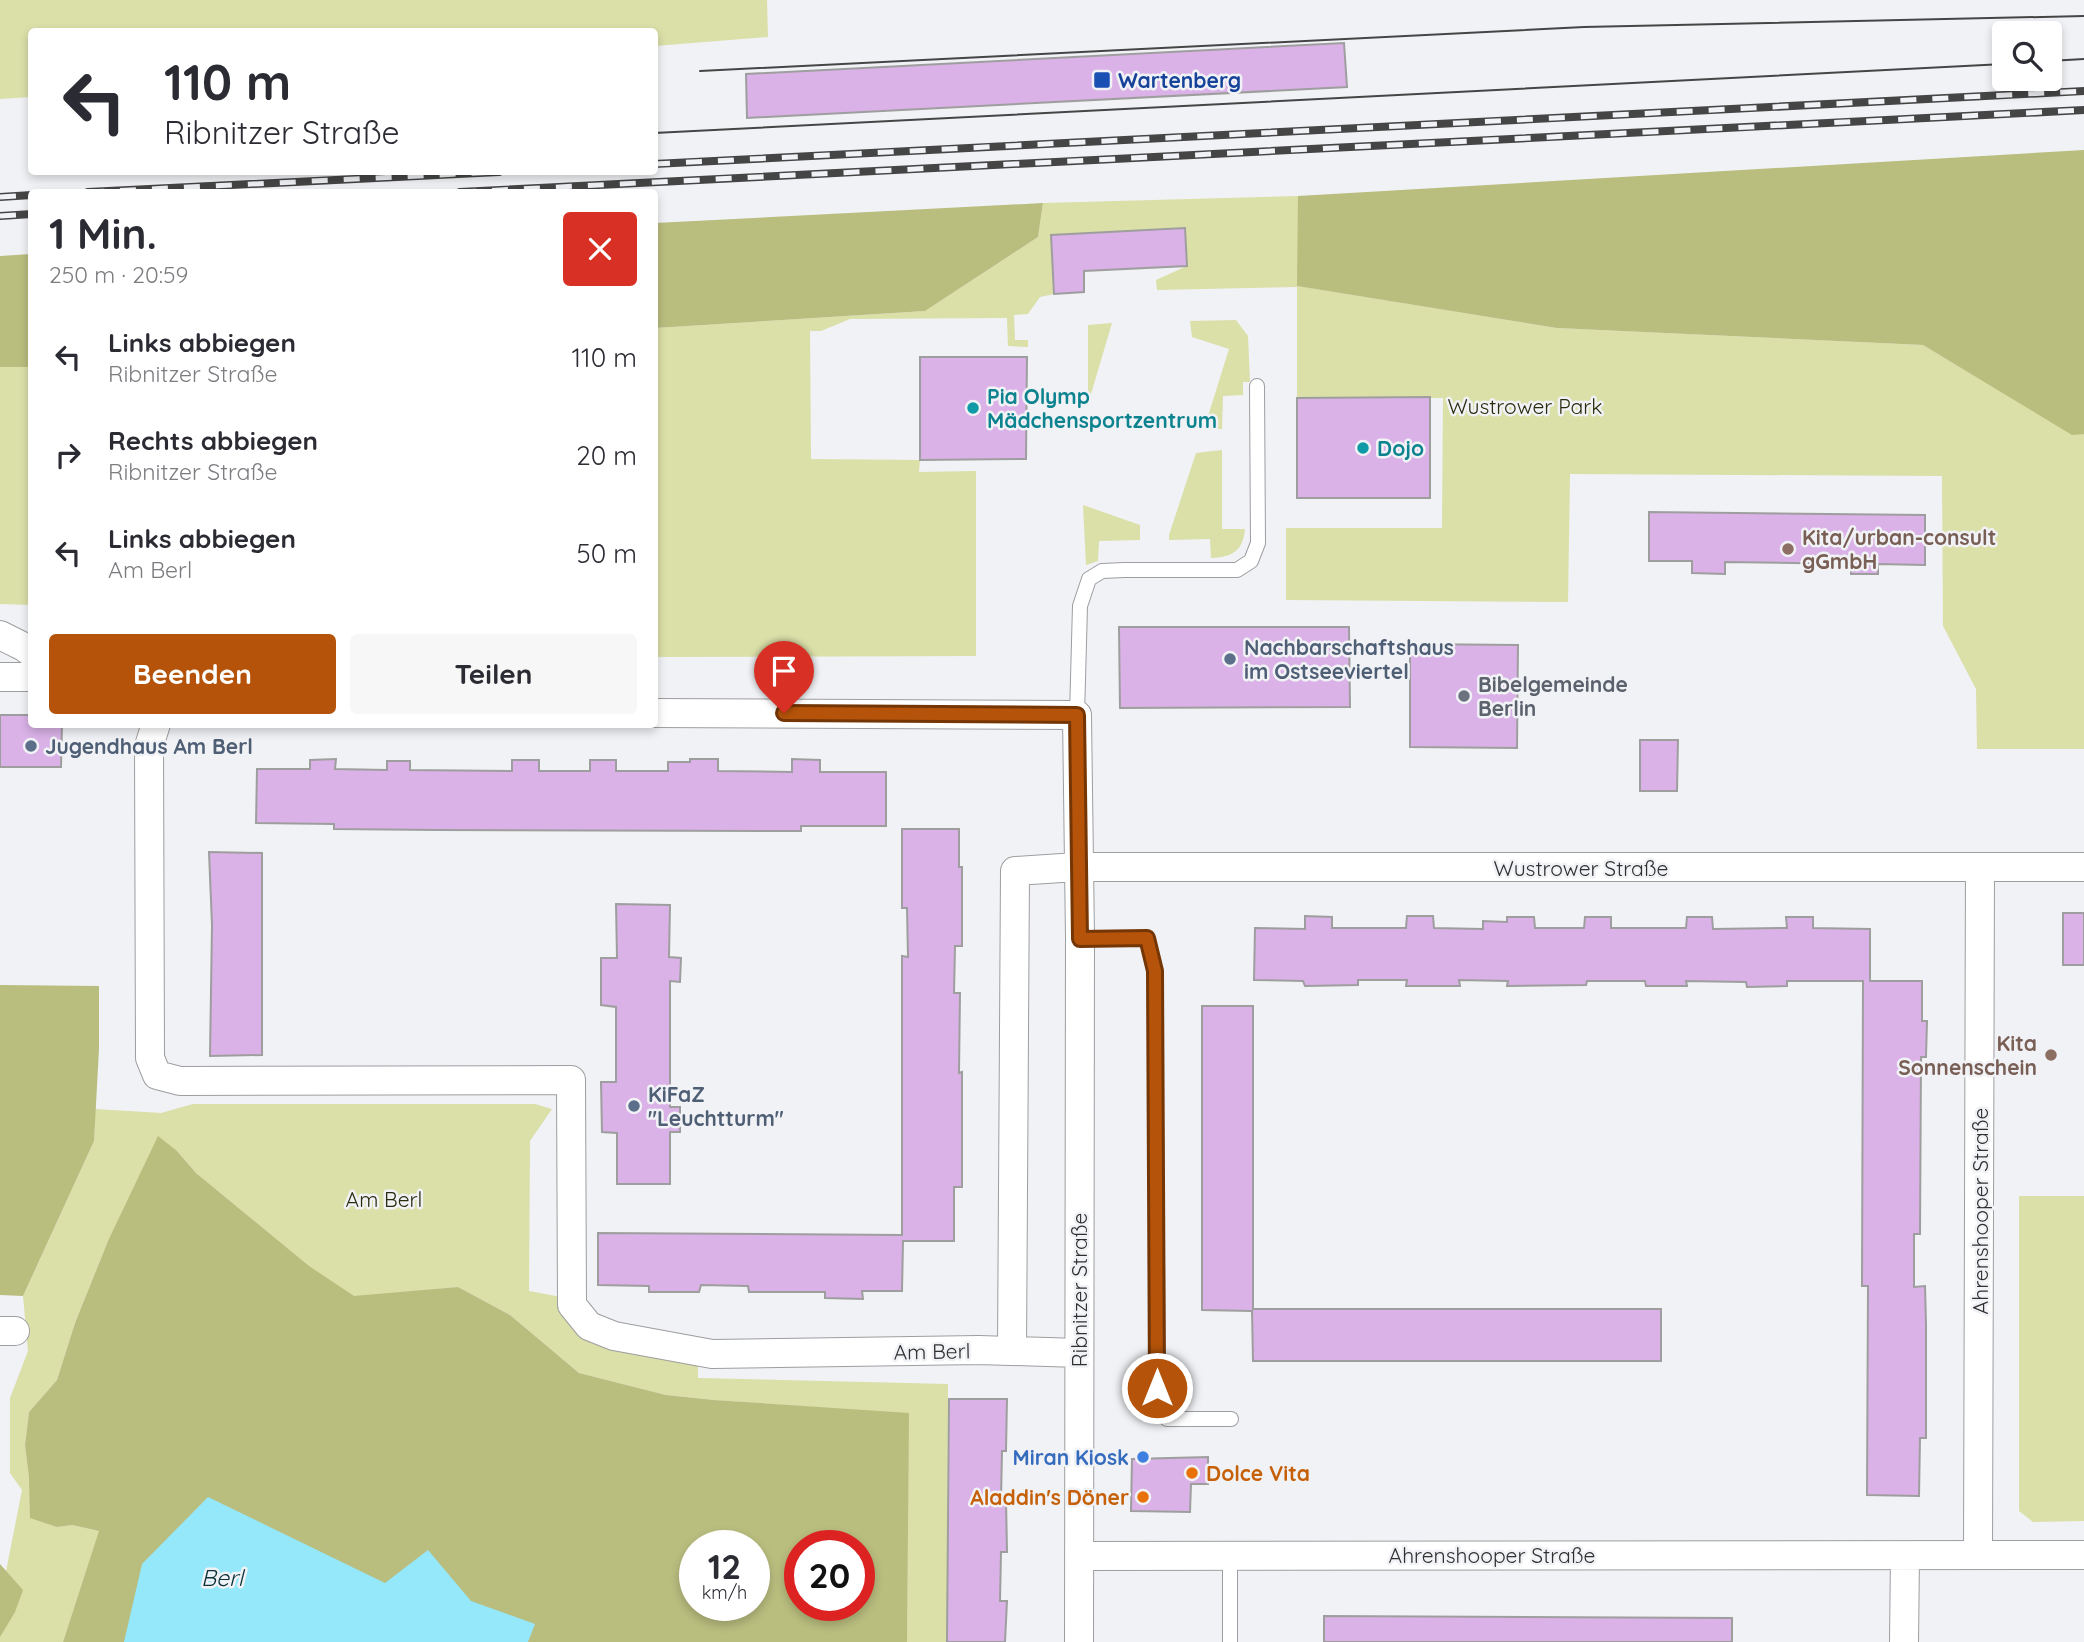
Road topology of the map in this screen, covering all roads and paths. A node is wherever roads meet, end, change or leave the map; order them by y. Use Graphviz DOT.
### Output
graph roads {
  1 [pos="1258,386"];
  2 [pos="0,635"];
  3 [pos="28,650"];
  4 [pos="0,677"];
  5 [pos="28,677"];
  6 [pos="658,713"];
  7 [pos="1077,715"];
  8 [pos="155,728"];
  9 [pos="1077,867"];
  10 [pos="1980,867"];
  11 [pos="2084,867"];
  12 [pos="1080,939"];
  13 [pos="1012,1351"];
  14 [pos="1079,1353"];
  15 [pos="1231,1419"];
  16 [pos="1978,1555"];
  17 [pos="2084,1555"];
  18 [pos="1079,1556"];
  19 [pos="1230,1556"];
  20 [pos="1905,1556"];
  21 [pos="1079,1642"];
  22 [pos="1230,1642"];
  23 [pos="1905,1642"];
  1 -- 7 [label="lane"];
  2 -- 3 [label="street"];
  4 -- 5 [label="street"];
  6 -- 7 [label="street"];
  7 -- 9 [label="street, Ribnitzer Straße"];
  8 -- 13 [label="street, Am Berl"];
  9 -- 10 [label="street, Wustrower Straße"];
  9 -- 12 [label="street, Ribnitzer Straße"];
  9 -- 13 [label="street"];
  10 -- 11 [label="street, Wustrower Straße"];
  10 -- 16 [label="street, Ahrenshooper Straße"];
  12 -- 14 [label="street, Ribnitzer Straße"];
  12 -- 15 [label="lane"];
  13 -- 14 [label="street, Am Berl"];
  14 -- 18 [label="street, Ribnitzer Straße"];
  16 -- 17 [label="street, Ahrenshooper Straße"];
  16 -- 20 [label="street, Ahrenshooper Straße"];
  18 -- 19 [label="street, Ahrenshooper Straße"];
  18 -- 21 [label="street, Ribnitzer Straße"];
  19 -- 20 [label="street, Ahrenshooper Straße"];
  19 -- 22 [label="lane"];
  20 -- 23 [label="street"];
}
